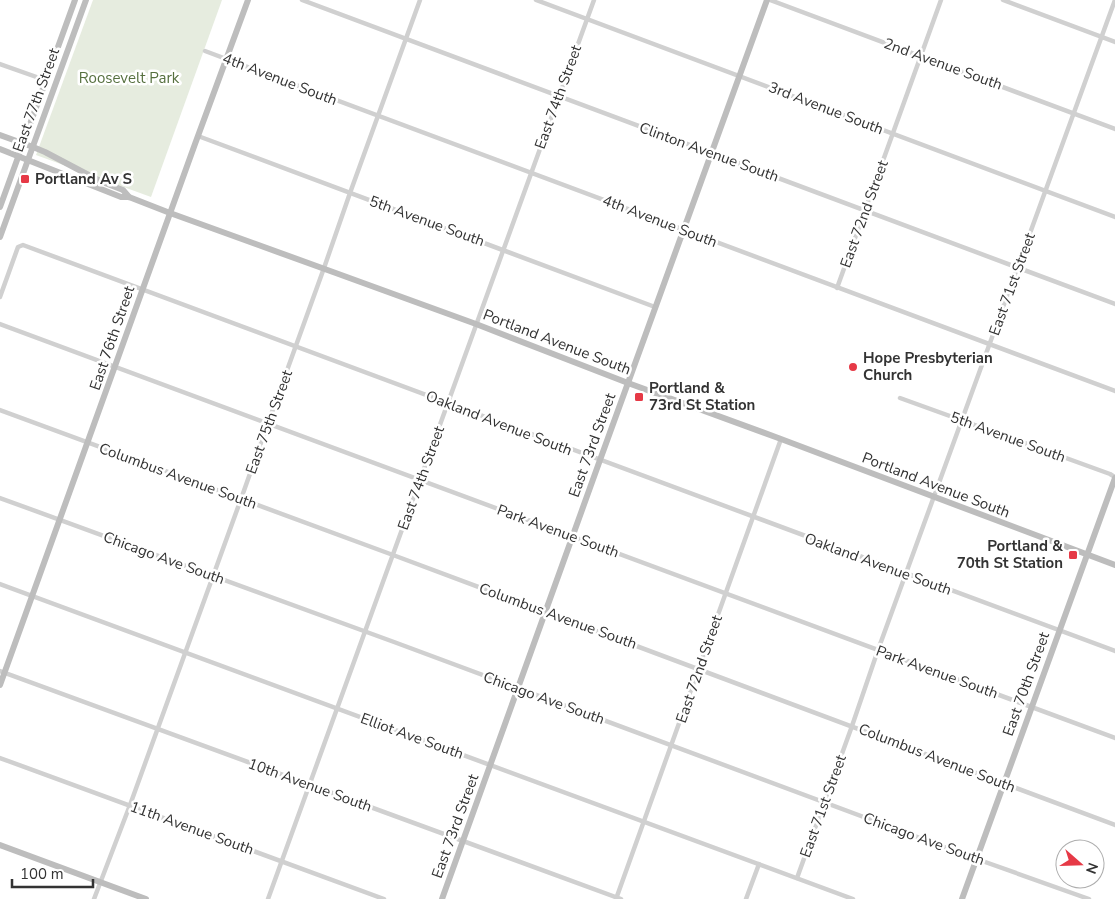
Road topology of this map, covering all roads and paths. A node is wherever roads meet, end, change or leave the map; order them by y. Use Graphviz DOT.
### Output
graph roads {
  1 [pos="86,0"];
  2 [pos="248,0"];
  3 [pos="302,0"];
  4 [pos="420,0"];
  5 [pos="536,0"];
  6 [pos="594,0"];
  7 [pos="769,0"];
  8 [pos="941,0"];
  9 [pos="1003,0"];
  10 [pos="1115,0"];
  11 [pos="72,1"];
  12 [pos="587,19"];
  13 [pos="1102,37"];
  14 [pos="406,39"];
  15 [pos="1115,42"];
  16 [pos="205,51"];
  17 [pos="921,56"];
  18 [pos="227,59"];
  19 [pos="0,64"];
  20 [pos="740,76"];
  21 [pos="45,80"];
  22 [pos="559,96"];
  23 [pos="1074,113"];
  24 [pos="378,116"];
  25 [pos="1115,129"];
  26 [pos="893,134"];
  27 [pos="0,135"];
  28 [pos="198,136"];
  29 [pos="23,143"];
  30 [pos="33,147"];
  31 [pos="0,149"];
  32 [pos="712,153"];
  33 [pos="18,156"];
  34 [pos="28,160"];
  35 [pos="531,172"];
  36 [pos="1046,191"];
  37 [pos="350,193"];
  38 [pos="129,196"];
  39 [pos="0,207"];
  40 [pos="865,210"];
  41 [pos="170,213"];
  42 [pos="1115,217"];
  43 [pos="683,230"];
  44 [pos="0,237"];
  45 [pos="503,250"];
  46 [pos="1018,267"];
  47 [pos="324,268"];
  48 [pos="837,288"];
  49 [pos="142,290"];
  50 [pos="0,297"];
  51 [pos="1115,304"];
  52 [pos="655,307"];
  53 [pos="0,324"];
  54 [pos="476,324"];
  55 [pos="989,344"];
  56 [pos="296,347"];
  57 [pos="116,366"];
  58 [pos="628,383"];
  59 [pos="1115,391"];
  60 [pos="900,398"];
  61 [pos="447,403"];
  62 [pos="0,410"];
  63 [pos="961,421"];
  64 [pos="268,423"];
  65 [pos="781,440"];
  66 [pos="88,443"];
  67 [pos="600,460"];
  68 [pos="1115,477"];
  69 [pos="420,480"];
  70 [pos="933,497"];
  71 [pos="0,498"];
  72 [pos="241,499"];
  73 [pos="753,518"];
  74 [pos="60,520"];
  75 [pos="572,536"];
  76 [pos="393,555"];
  77 [pos="1087,555"];
  78 [pos="1115,566"];
  79 [pos="905,574"];
  80 [pos="213,576"];
  81 [pos="0,584"];
  82 [pos="725,593"];
  83 [pos="32,595"];
  84 [pos="546,612"];
  85 [pos="1059,630"];
  86 [pos="365,632"];
  87 [pos="878,650"];
  88 [pos="185,652"];
  89 [pos="1115,652"];
  90 [pos="699,669"];
  91 [pos="2,672"];
  92 [pos="0,685"];
  93 [pos="518,689"];
  94 [pos="1032,707"];
  95 [pos="338,708"];
  96 [pos="852,726"];
  97 [pos="158,729"];
  98 [pos="1115,738"];
  99 [pos="672,745"];
  100 [pos="0,758"];
  101 [pos="491,765"];
  102 [pos="1004,783"];
  103 [pos="310,785"];
  104 [pos="824,802"];
  105 [pos="130,805"];
  106 [pos="644,822"];
  107 [pos="1115,825"];
  108 [pos="463,841"];
  109 [pos="0,845"];
  110 [pos="977,859"];
  111 [pos="282,862"];
  112 [pos="759,864"];
  113 [pos="797,878"];
  114 [pos="100,882"];
  115 [pos="94,899"];
  116 [pos="146,899"];
  117 [pos="268,899"];
  118 [pos="384,899"];
  119 [pos="442,899"];
  120 [pos="618,899"];
  121 [pos="746,899"];
  122 [pos="852,899"];
  123 [pos="962,899"];
  124 [pos="1089,899"];
  1 -- 30 [label="street, East 77th Street"];
  2 -- 18 [label="street, East 76th Street"];
  3 -- 14 [label="street, Clinton Avenue South"];
  4 -- 14 [label="street, East 75th Street"];
  5 -- 12 [label="street, 3rd Avenue South"];
  6 -- 12 [label="street, East 74th Street"];
  7 -- 17 [label="street, 2nd Avenue South"];
  7 -- 20 [label="street, East 73rd Street"];
  8 -- 17 [label="street, East 72nd Street"];
  9 -- 13 [label="street"];
  10 -- 13 [label="street, East 71st Street"];
  11 -- 21 [label="street, East 77th Street"];
  12 -- 20 [label="street, 3rd Avenue South"];
  12 -- 22 [label="street, East 74th Street"];
  13 -- 15 [label="street"];
  13 -- 23 [label="street, East 71st Street"];
  14 -- 22 [label="street, Clinton Avenue South"];
  14 -- 24 [label="street, East 75th Street"];
  16 -- 18 [label="street, 4th Avenue South"];
  17 -- 23 [label="street, 2nd Avenue South"];
  17 -- 26 [label="street, East 72nd Street"];
  18 -- 24 [label="street, 4th Avenue South"];
  18 -- 28 [label="street, East 76th Street"];
  19 -- 21 [label="street"];
  20 -- 26 [label="street, 3rd Avenue South"];
  20 -- 32 [label="street, East 73rd Street"];
  21 -- 29 [label="street, East 77th Street"];
  22 -- 32 [label="street, Clinton Avenue South"];
  22 -- 35 [label="street, East 74th Street"];
  23 -- 25 [label="street, 2nd Avenue South"];
  23 -- 36 [label="street, East 71st Street"];
  24 -- 35 [label="street, 4th Avenue South"];
  24 -- 37 [label="street, East 75th Street"];
  26 -- 36 [label="street, 3rd Avenue South"];
  26 -- 40 [label="street, East 72nd Street"];
  27 -- 29 [label="street, Portland Avenue South"];
  28 -- 37 [label="street, 5th Avenue South"];
  28 -- 41 [label="street, East 76th Street"];
  29 -- 30 [label="street, Portland Avenue South"];
  29 -- 33 [label="street, East 77th Street"];
  30 -- 34 [label="street, East 77th Street"];
  30 -- 38 [label="street, Portland Avenue South"];
  31 -- 33 [label="street, Portland Avenue South"];
  32 -- 40 [label="street, Clinton Avenue South"];
  32 -- 43 [label="street, East 73rd Street"];
  33 -- 34 [label="street, Portland Avenue South"];
  33 -- 39 [label="street, East 77th Street"];
  34 -- 38 [label="street, Portland Avenue South"];
  34 -- 44 [label="street, East 77th Street"];
  35 -- 43 [label="street, 4th Avenue South"];
  35 -- 45 [label="street, East 74th Street"];
  36 -- 42 [label="street, 3rd Avenue South"];
  36 -- 46 [label="street, East 71st Street"];
  37 -- 45 [label="street, 5th Avenue South"];
  37 -- 47 [label="street, East 75th Street"];
  38 -- 41 [label="street, Portland Avenue South"];
  40 -- 46 [label="street, Clinton Avenue South"];
  40 -- 48 [label="street, East 72nd Street"];
  41 -- 47 [label="street, Portland Avenue South"];
  41 -- 49 [label="street, East 76th Street"];
  43 -- 48 [label="street, 4th Avenue South"];
  43 -- 52 [label="street, East 73rd Street"];
  45 -- 52 [label="street, 5th Avenue South"];
  45 -- 54 [label="street, East 74th Street"];
  46 -- 51 [label="street, Clinton Avenue South"];
  46 -- 55 [label="street, East 71st Street"];
  47 -- 54 [label="street, Portland Avenue South"];
  47 -- 56 [label="street, East 75th Street"];
  48 -- 55 [label="street, 4th Avenue South"];
  49 -- 50 [label="street, Oakland Avenue South"];
  49 -- 56 [label="street, Oakland Avenue South"];
  49 -- 57 [label="street, East 76th Street"];
  52 -- 58 [label="street, East 73rd Street"];
  53 -- 57 [label="street, Park Avenue South"];
  54 -- 58 [label="street, Portland Avenue South"];
  54 -- 61 [label="street, East 74th Street"];
  55 -- 59 [label="street, 4th Avenue South"];
  55 -- 63 [label="street, East 71st Street"];
  56 -- 61 [label="street, Oakland Avenue South"];
  56 -- 64 [label="street, East 75th Street"];
  57 -- 64 [label="street, Park Avenue South"];
  57 -- 66 [label="street, East 76th Street"];
  58 -- 65 [label="street, Portland Avenue South"];
  58 -- 67 [label="street, East 73rd Street"];
  60 -- 63 [label="street, 5th Avenue South"];
  61 -- 67 [label="street, Oakland Avenue South"];
  61 -- 69 [label="street, East 74th Street"];
  62 -- 66 [label="street, Columbus Avenue South"];
  63 -- 68 [label="street, 5th Avenue South"];
  63 -- 70 [label="street, East 71st Street"];
  64 -- 69 [label="street, Park Avenue South"];
  64 -- 72 [label="street, East 75th Street"];
  65 -- 70 [label="street, Portland Avenue South"];
  65 -- 73 [label="street, East 72nd Street"];
  66 -- 72 [label="street, Columbus Avenue South"];
  66 -- 74 [label="street, East 76th Street"];
  67 -- 73 [label="street, Oakland Avenue South"];
  67 -- 75 [label="street, East 73rd Street"];
  68 -- 77 [label="street, East 70th Street"];
  69 -- 75 [label="street, Park Avenue South"];
  69 -- 76 [label="street, East 74th Street"];
  70 -- 77 [label="street, Portland Avenue South"];
  70 -- 79 [label="street, East 71st Street"];
  71 -- 74 [label="street, Chicago Ave South"];
  72 -- 76 [label="street, Columbus Avenue South"];
  72 -- 80 [label="street, East 75th Street"];
  73 -- 79 [label="street, Oakland Avenue South"];
  73 -- 82 [label="street, East 72nd Street"];
  74 -- 80 [label="street, Chicago Ave South"];
  74 -- 83 [label="street, East 76th Street"];
  75 -- 82 [label="street, Park Avenue South"];
  75 -- 84 [label="street, East 73rd Street"];
  76 -- 84 [label="street, Columbus Avenue South"];
  76 -- 86 [label="street, East 74th Street"];
  77 -- 78 [label="street, Portland Avenue South"];
  77 -- 85 [label="street, East 70th Street"];
  79 -- 85 [label="street, Oakland Avenue South"];
  79 -- 87 [label="street, East 71st Street"];
  80 -- 86 [label="street, Chicago Ave South"];
  80 -- 88 [label="street, East 75th Street"];
  81 -- 83 [label="street, Elliot Ave South"];
  82 -- 87 [label="street, Park Avenue South"];
  82 -- 90 [label="street, East 72nd Street"];
  83 -- 88 [label="street, Elliot Ave South"];
  83 -- 91 [label="street, East 76th Street"];
  84 -- 90 [label="street, Columbus Avenue South"];
  84 -- 93 [label="street, East 73rd Street"];
  85 -- 89 [label="street, Oakland Avenue South"];
  85 -- 94 [label="street, East 70th Street"];
  86 -- 93 [label="street, Chicago Ave South"];
  86 -- 95 [label="street, East 74th Street"];
  87 -- 94 [label="street, Park Avenue South"];
  87 -- 96 [label="street, East 71st Street"];
  88 -- 95 [label="street, Elliot Ave South"];
  88 -- 97 [label="street, East 75th Street"];
  90 -- 96 [label="street, Columbus Avenue South"];
  90 -- 99 [label="street, East 72nd Street"];
  91 -- 92 [label="street, East 76th Street"];
  91 -- 97 [label="street, 10th Avenue South"];
  93 -- 99 [label="street, Chicago Ave South"];
  93 -- 101 [label="street, East 73rd Street"];
  94 -- 98 [label="street, Park Avenue South"];
  94 -- 102 [label="street, East 70th Street"];
  95 -- 101 [label="street, Elliot Ave South"];
  95 -- 103 [label="street, East 74th Street"];
  96 -- 102 [label="street, Columbus Avenue South"];
  96 -- 104 [label="street, East 71st Street"];
  97 -- 103 [label="street, 10th Avenue South"];
  97 -- 105 [label="street, East 75th Street"];
  99 -- 104 [label="street, Chicago Ave South"];
  99 -- 106 [label="street, East 72nd Street"];
  100 -- 105 [label="street, 11th Avenue South"];
  101 -- 106 [label="street, Elliot Ave South"];
  101 -- 108 [label="street, East 73rd Street"];
  102 -- 107 [label="street, Columbus Avenue South"];
  102 -- 110 [label="street, East 70th Street"];
  103 -- 108 [label="street, 10th Avenue South"];
  103 -- 111 [label="street, East 74th Street"];
  104 -- 110 [label="street, Chicago Ave South"];
  104 -- 113 [label="street, East 71st Street"];
  105 -- 111 [label="street, 11th Avenue South"];
  105 -- 114 [label="street, East 75th Street"];
  106 -- 112 [label="street, Elliot Ave South"];
  106 -- 120 [label="street, East 72nd Street"];
  108 -- 119 [label="street, East 73rd Street"];
  108 -- 120 [label="street, 10th Avenue South"];
  109 -- 114 [label="street"];
  110 -- 123 [label="street, East 70th Street"];
  110 -- 124 [label="street, Chicago Ave South"];
  111 -- 117 [label="street, East 74th Street"];
  111 -- 118 [label="street, 11th Avenue South"];
  112 -- 113 [label="street, Elliot Ave South"];
  112 -- 121 [label="street"];
  113 -- 122 [label="street, Elliot Ave South"];
  114 -- 115 [label="street, East 75th Street"];
  114 -- 116 [label="street"];
}
